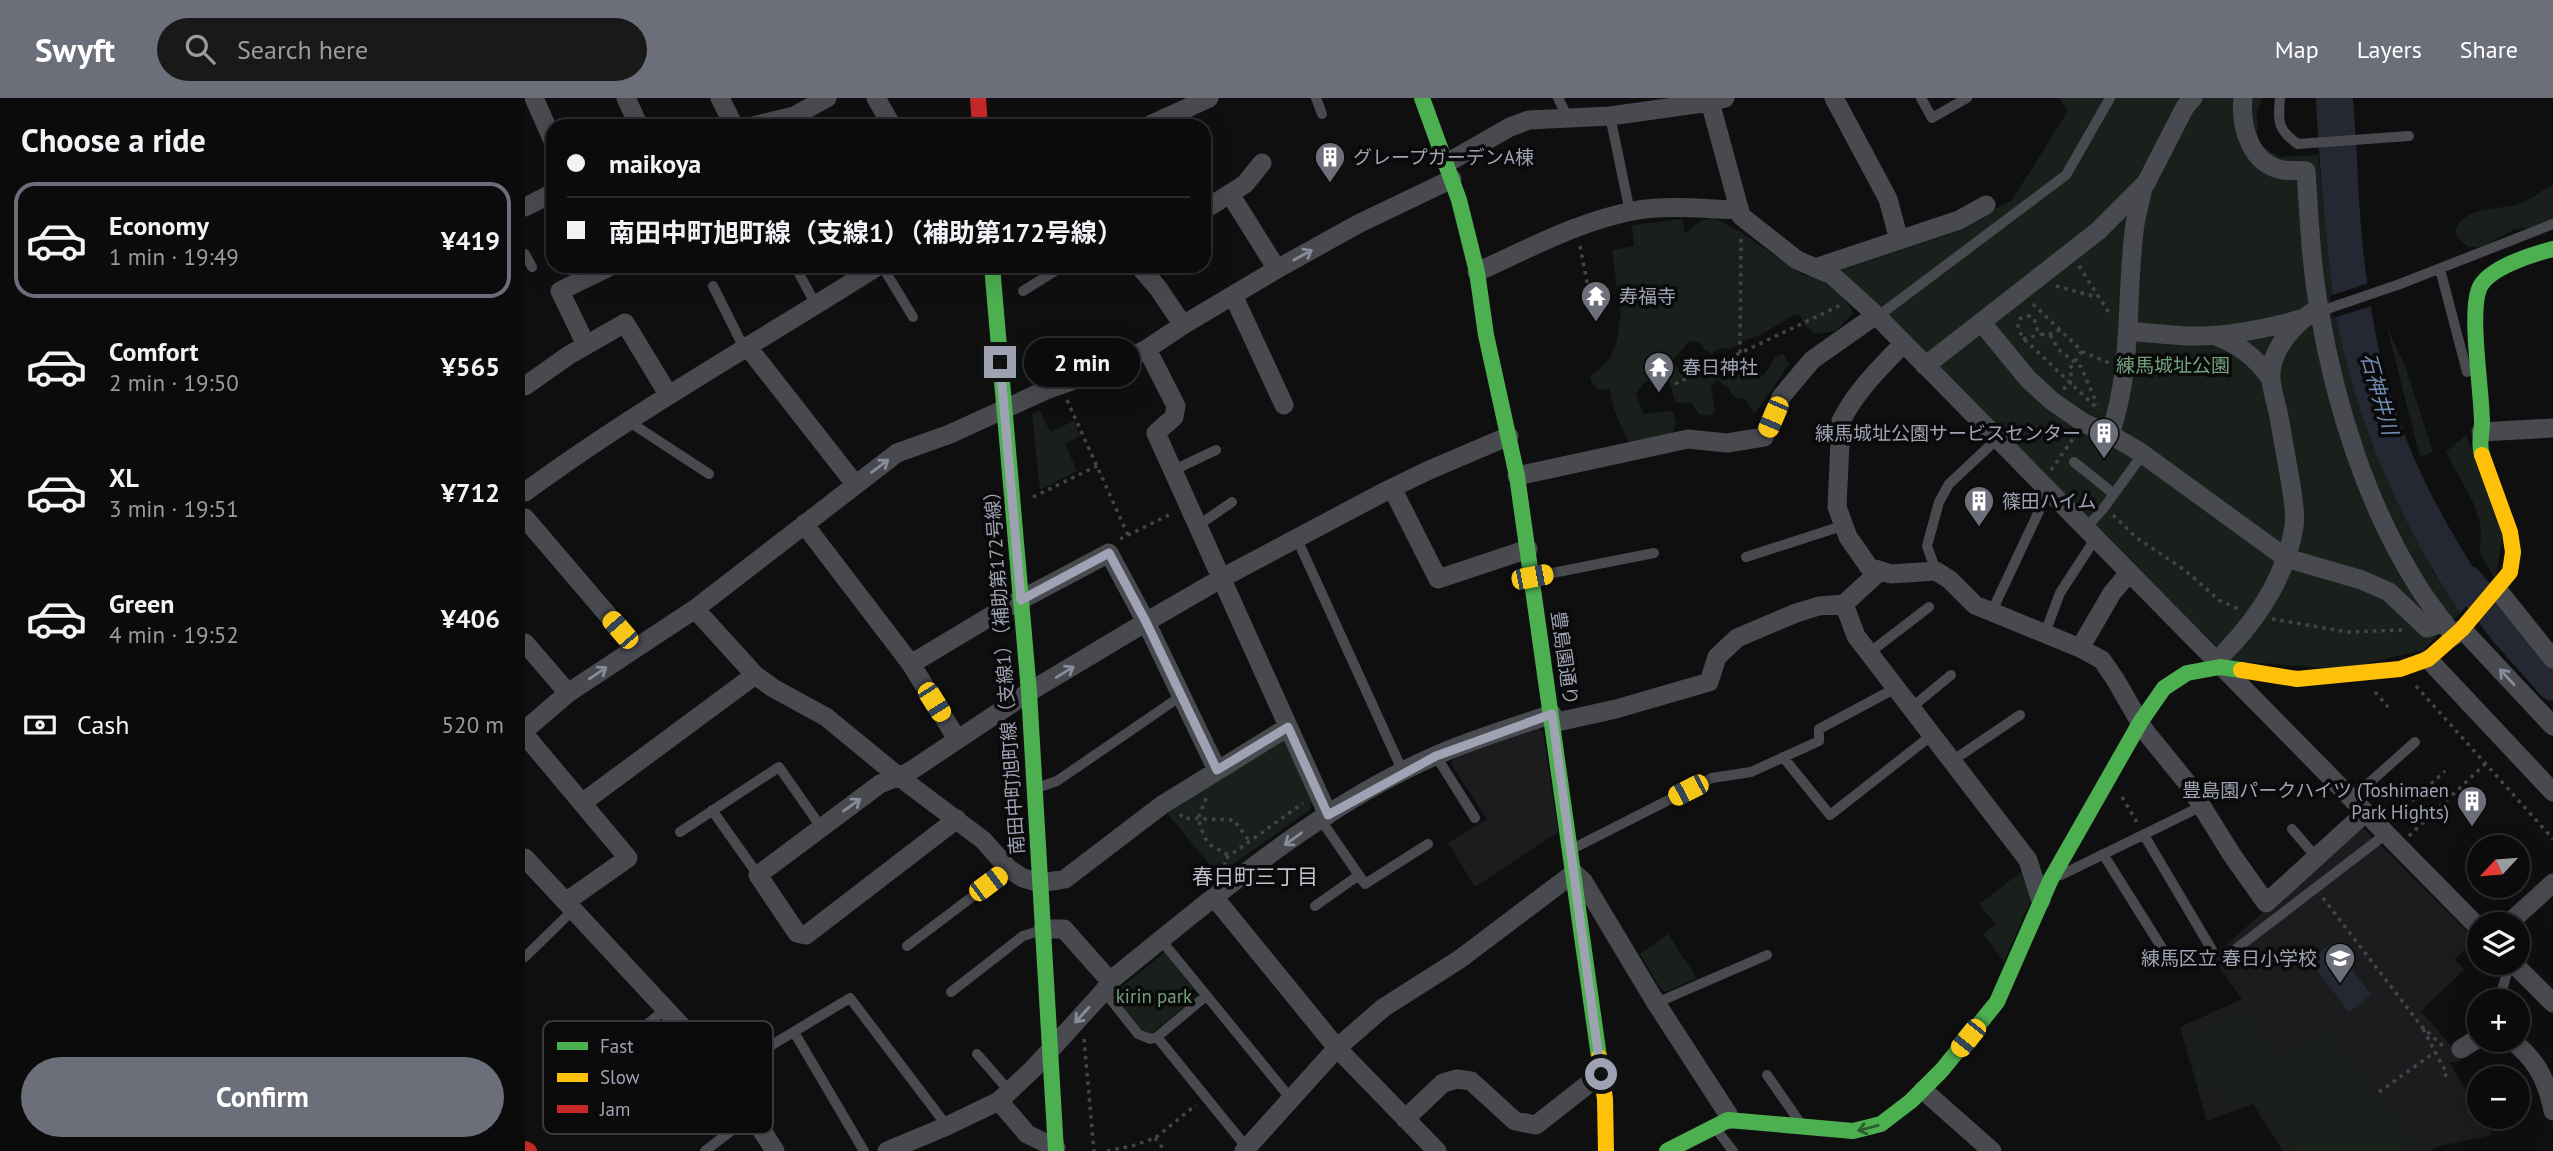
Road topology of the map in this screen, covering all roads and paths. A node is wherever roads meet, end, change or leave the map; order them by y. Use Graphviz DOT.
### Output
graph roads {
  1 [pos="534,98"];
  2 [pos="627,98"];
  3 [pos="720,98"];
  4 [pos="827,98"];
  5 [pos="876,98"];
  6 [pos="978,98"];
  7 [pos="1209,98"];
  8 [pos="1316,98"];
  9 [pos="1422,98"];
  10 [pos="1558,98"];
  11 [pos="1834,98"];
  12 [pos="1921,98"];
  13 [pos="1967,98"];
  14 [pos="2110,98"];
  15 [pos="2193,98"];
  16 [pos="2243,98"];
  17 [pos="2280,98"];
  18 [pos="1715,99"];
  19 [pos="1322,114"];
  20 [pos="1610,116"];
  21 [pos="1568,118"];
  22 [pos="636,119"];
  23 [pos="730,119"];
  24 [pos="794,119"];
  25 [pos="888,119"];
  26 [pos="975,119"];
  27 [pos="1163,119"];
  28 [pos="546,125"];
  29 [pos="2409,136"];
  30 [pos="1262,163"];
  31 [pos="1449,171"];
  32 [pos="2144,186"];
  33 [pos="1230,194"];
  34 [pos="546,196"];
  35 [pos="1986,205"];
  36 [pos="1211,206"];
  37 [pos="525,207"];
  38 [pos="1630,212"];
  39 [pos="1741,213"];
  40 [pos="2553,224"];
  41 [pos="1579,227"];
  42 [pos="1899,240"];
  43 [pos="2553,249"];
  44 [pos="2071,253"];
  45 [pos="525,254"];
  46 [pos="531,267"];
  47 [pos="1815,268"];
  48 [pos="1277,269"];
  49 [pos="2439,269"];
  50 [pos="1477,272"];
  51 [pos="597,273"];
  52 [pos="799,273"];
  53 [pos="869,273"];
  54 [pos="885,273"];
  55 [pos="993,273"];
  56 [pos="1052,273"];
  57 [pos="1145,273"];
  58 [pos="2029,285"];
  59 [pos="713,286"];
  60 [pos="1023,291"];
  61 [pos="1589,292"];
  62 [pos="1233,295"];
  63 [pos="1855,297"];
  64 [pos="2098,297"];
  65 [pos="816,305"];
  66 [pos="2321,309"];
  67 [pos="1881,313"];
  68 [pos="913,317"];
  69 [pos="2302,319"];
  70 [pos="1982,323"];
  71 [pos="1183,325"];
  72 [pos="2060,330"];
  73 [pos="2128,331"];
  74 [pos="2213,334"];
  75 [pos="2050,335"];
  76 [pos="1903,344"];
  77 [pos="586,345"];
  78 [pos="745,347"];
  79 [pos="1147,349"];
  80 [pos="2082,351"];
  81 [pos="1740,353"];
  82 [pos="2073,361"];
  83 [pos="1925,366"];
  84 [pos="2125,368"];
  85 [pos="2271,379"];
  86 [pos="2467,379"];
  87 [pos="1675,384"];
  88 [pos="2070,384"];
  89 [pos="525,386"];
  90 [pos="668,394"];
  91 [pos="1065,395"];
  92 [pos="2052,401"];
  93 [pos="1285,405"];
  94 [pos="2098,406"];
  95 [pos="1004,410"];
  96 [pos="627,420"];
  97 [pos="2084,423"];
  98 [pos="2553,428"];
  99 [pos="2477,432"];
  100 [pos="2110,434"];
  101 [pos="1509,436"];
  102 [pos="1997,439"];
  103 [pos="1216,450"];
  104 [pos="2074,462"];
  105 [pos="2137,462"];
  106 [pos="1097,466"];
  107 [pos="1174,470"];
  108 [pos="709,474"];
  109 [pos="1517,476"];
  110 [pos="2048,483"];
  111 [pos="855,484"];
  112 [pos="1392,488"];
  113 [pos="525,492"];
  114 [pos="2115,494"];
  115 [pos="1029,499"];
  116 [pos="1232,502"];
  117 [pos="1181,508"];
  118 [pos="525,518"];
  119 [pos="804,524"];
  120 [pos="1199,525"];
  121 [pos="1842,526"];
  122 [pos="2090,534"];
  123 [pos="1128,535"];
  124 [pos="1297,539"];
  125 [pos="1119,540"];
  126 [pos="1528,549"];
  127 [pos="1654,553"];
  128 [pos="1746,557"];
  129 [pos="2286,558"];
  130 [pos="1880,571"];
  131 [pos="1936,571"];
  132 [pos="2129,574"];
  133 [pos="1532,577"];
  134 [pos="1222,578"];
  135 [pos="2497,589"];
  136 [pos="1021,600"];
  137 [pos="1845,604"];
  138 [pos="1929,607"];
  139 [pos="695,609"];
  140 [pos="1992,611"];
  141 [pos="1146,622"];
  142 [pos="2453,629"];
  143 [pos="2045,633"];
  144 [pos="525,643"];
  145 [pos="636,648"];
  146 [pos="2080,648"];
  147 [pos="1869,653"];
  148 [pos="2552,656"];
  149 [pos="2223,659"];
  150 [pos="2428,659"];
  151 [pos="911,664"];
  152 [pos="2400,669"];
  153 [pos="755,675"];
  154 [pos="1951,675"];
  155 [pos="1896,688"];
  156 [pos="1029,692"];
  157 [pos="568,693"];
  158 [pos="1181,696"];
  159 [pos="1911,708"];
  160 [pos="2020,715"];
  161 [pos="1552,718"];
  162 [pos="2141,721"];
  163 [pos="2553,726"];
  164 [pos="1288,727"];
  165 [pos="525,732"];
  166 [pos="1931,735"];
  167 [pos="957,739"];
  168 [pos="2415,742"];
  169 [pos="1436,756"];
  170 [pos="1783,757"];
  171 [pos="1952,761"];
  172 [pos="2485,764"];
  173 [pos="1217,770"];
  174 [pos="2445,771"];
  175 [pos="1403,772"];
  176 [pos="2110,775"];
  177 [pos="898,776"];
  178 [pos="1035,788"];
  179 [pos="2553,792"];
  180 [pos="1208,794"];
  181 [pos="582,803"];
  182 [pos="1303,803"];
  183 [pos="2203,806"];
  184 [pos="2358,806"];
  185 [pos="1174,807"];
  186 [pos="712,810"];
  187 [pos="1325,817"];
  188 [pos="1475,818"];
  189 [pos="957,819"];
  190 [pos="1198,819"];
  191 [pos="821,827"];
  192 [pos="2292,829"];
  193 [pos="680,832"];
  194 [pos="2144,835"];
  195 [pos="2390,835"];
  196 [pos="2553,839"];
  197 [pos="1250,842"];
  198 [pos="1427,844"];
  199 [pos="1570,850"];
  200 [pos="2103,854"];
  201 [pos="1229,857"];
  202 [pos="2316,857"];
  203 [pos="525,858"];
  204 [pos="1009,869"];
  205 [pos="1229,872"];
  206 [pos="1574,873"];
  207 [pos="758,875"];
  208 [pos="1359,875"];
  209 [pos="2051,879"];
  210 [pos="1041,883"];
  211 [pos="2553,883"];
  212 [pos="2316,888"];
  213 [pos="1215,897"];
  214 [pos="2041,901"];
  215 [pos="570,905"];
  216 [pos="1315,906"];
  217 [pos="2521,912"];
  218 [pos="2467,915"];
  219 [pos="1043,929"];
  220 [pos="1161,940"];
  221 [pos="907,946"];
  222 [pos="2212,950"];
  223 [pos="2232,952"];
  224 [pos="1767,955"];
  225 [pos="525,957"];
  226 [pos="2172,964"];
  227 [pos="2524,975"];
  228 [pos="1107,986"];
  229 [pos="951,992"];
  230 [pos="1206,996"];
  231 [pos="1656,1003"];
  232 [pos="2553,1003"];
  233 [pos="664,1010"];
  234 [pos="651,1021"];
  235 [pos="675,1021"];
  236 [pos="2422,1027"];
  237 [pos="794,1032"];
  238 [pos="1078,1034"];
  239 [pos="1157,1037"];
  240 [pos="773,1044"];
  241 [pos="2467,1045"];
  242 [pos="1337,1048"];
  243 [pos="1050,1049"];
  244 [pos="2461,1049"];
  245 [pos="2435,1052"];
  246 [pos="2527,1052"];
  247 [pos="977,1054"];
  248 [pos="1601,1074"];
  249 [pos="1767,1075"];
  250 [pos="2441,1079"];
  251 [pos="1923,1090"];
  252 [pos="2379,1092"];
  253 [pos="1207,1096"];
  254 [pos="1005,1097"];
  255 [pos="1291,1099"];
  256 [pos="2553,1111"];
  257 [pos="1405,1119"];
  258 [pos="1721,1123"];
  259 [pos="947,1126"];
  260 [pos="1803,1126"];
  261 [pos="727,1134"];
  262 [pos="764,1134"];
  263 [pos="1155,1138"];
  264 [pos="1246,1149"];
  265 [pos="1056,1150"];
  266 [pos="705,1151"];
  267 [pos="775,1151"];
  268 [pos="864,1151"];
  269 [pos="887,1151"];
  270 [pos="1094,1151"];
  271 [pos="1107,1151"];
  272 [pos="1165,1151"];
  273 [pos="1437,1151"];
  274 [pos="1606,1151"];
  275 [pos="1667,1151"];
  276 [pos="1733,1151"];
  277 [pos="1992,1151"];
  1 -- 28 [label="street"];
  2 -- 22 [label="street"];
  3 -- 23 [label="street"];
  4 -- 24 [label="street"];
  5 -- 25 [label="street"];
  6 -- 26 [label="street"];
  7 -- 27 [label="street"];
  8 -- 19 [label="lane"];
  9 -- 31 [label="street, 豊島園通り"];
  10 -- 21 [label="lane"];
  11 -- 42 [label="street"];
  12 -- 13 [label="lane"];
  14 -- 67 [label="lane"];
  15 -- 32 [label="street"];
  16 -- 66 [label="street"];
  17 -- 29 [label="lane"];
  18 -- 20 [label="street"];
  18 -- 39 [label="street"];
  20 -- 21 [label="street"];
  20 -- 38 [label="lane"];
  21 -- 31 [label="street"];
  30 -- 33 [label="street"];
  48 -- 31 [label="street, one-way"];
  31 -- 50 [label="street, 豊島園通り"];
  32 -- 44 [label="street"];
  32 -- 73 [label="street"];
  33 -- 36 [label="street"];
  33 -- 48 [label="street"];
  34 -- 37 [label="street"];
  35 -- 42 [label="street"];
  38 -- 39 [label="street"];
  38 -- 41 [label="street"];
  39 -- 47 [label="street"];
  39 -- 81 [label="path"];
  40 -- 49 [label="lane"];
  41 -- 50 [label="street"];
  41 -- 61 [label="path"];
  42 -- 47 [label="street"];
  43 -- 99 [label="street"];
  44 -- 58 [label="street"];
  44 -- 64 [label="path"];
  45 -- 46 [label="lane"];
  47 -- 63 [label="street"];
  48 -- 62 [label="street"];
  49 -- 66 [label="lane"];
  49 -- 86 [label="lane"];
  50 -- 101 [label="street, 豊島園通り"];
  51 -- 77 [label="street"];
  52 -- 65 [label="lane"];
  53 -- 65 [label="street"];
  54 -- 68 [label="lane"];
  55 -- 95 [label="street, 南田中町旭町線（支線1）（補助第172号線）"];
  56 -- 60 [label="lane"];
  57 -- 71 [label="street"];
  58 -- 64 [label="path"];
  58 -- 70 [label="street"];
  58 -- 72 [label="path"];
  59 -- 78 [label="lane"];
  62 -- 71 [label="street"];
  62 -- 93 [label="street"];
  63 -- 67 [label="street"];
  63 -- 81 [label="path"];
  64 -- 73 [label="path"];
  65 -- 78 [label="street"];
  66 -- 69 [label="street"];
  66 -- 142 [label="street"];
  67 -- 76 [label="street"];
  67 -- 109 [label="street"];
  69 -- 74 [label="street"];
  69 -- 85 [label="street"];
  70 -- 83 [label="street"];
  70 -- 92 [label="street"];
  71 -- 79 [label="street"];
  72 -- 75 [label="path"];
  72 -- 80 [label="path"];
  73 -- 74 [label="street"];
  73 -- 84 [label="street"];
  74 -- 85 [label="street"];
  75 -- 82 [label="path"];
  75 -- 88 [label="path"];
  76 -- 83 [label="street"];
  76 -- 121 [label="street"];
  77 -- 89 [label="street"];
  77 -- 90 [label="street"];
  78 -- 90 [label="street"];
  78 -- 111 [label="street"];
  79 -- 95 [label="street"];
  79 -- 107 [label="street"];
  80 -- 82 [label="path"];
  80 -- 84 [label="path"];
  81 -- 87 [label="path"];
  82 -- 88 [label="path"];
  82 -- 94 [label="path"];
  83 -- 102 [label="street"];
  84 -- 100 [label="street"];
  85 -- 129 [label="street"];
  88 -- 92 [label="path"];
  88 -- 94 [label="path"];
  90 -- 96 [label="street"];
  91 -- 106 [label="path"];
  92 -- 97 [label="street"];
  94 -- 100 [label="path"];
  111 -- 95 [label="street, one-way"];
  95 -- 136 [label="street, 南田中町旭町線（支線1）（補助第172号線）"];
  96 -- 108 [label="lane"];
  96 -- 113 [label="street"];
  97 -- 100 [label="street"];
  97 -- 110 [label="path"];
  98 -- 99 [label="street"];
  99 -- 135 [label="street"];
  100 -- 129 [label="street"];
  101 -- 109 [label="street, 豊島園通り"];
  101 -- 112 [label="street"];
  102 -- 110 [label="street"];
  102 -- 131 [label="lane"];
  103 -- 107 [label="lane"];
  104 -- 114 [label="lane"];
  105 -- 114 [label="lane"];
  106 -- 115 [label="path"];
  106 -- 123 [label="path"];
  107 -- 120 [label="street"];
  109 -- 126 [label="street, 豊島園通り"];
  110 -- 122 [label="street"];
  110 -- 140 [label="lane"];
  111 -- 119 [label="street"];
  112 -- 124 [label="street"];
  112 -- 126 [label="street"];
  114 -- 122 [label="lane"];
  116 -- 120 [label="lane"];
  117 -- 123 [label="path"];
  118 -- 145 [label="street"];
  119 -- 139 [label="street"];
  119 -- 151 [label="street"];
  120 -- 134 [label="street"];
  121 -- 128 [label="lane"];
  121 -- 130 [label="street"];
  122 -- 132 [label="street"];
  122 -- 143 [label="lane"];
  123 -- 125 [label="path"];
  124 -- 134 [label="street"];
  124 -- 175 [label="lane"];
  126 -- 133 [label="street, 豊島園通り"];
  127 -- 133 [label="lane"];
  129 -- 142 [label="street"];
  129 -- 149 [label="street"];
  130 -- 131 [label="street"];
  130 -- 137 [label="street"];
  131 -- 140 [label="street"];
  132 -- 146 [label="street"];
  132 -- 149 [label="street"];
  133 -- 161 [label="street, 豊島園通り"];
  134 -- 141 [label="street"];
  134 -- 164 [label="street"];
  135 -- 142 [label="street"];
  135 -- 148 [label="street"];
  136 -- 141 [label="street"];
  136 -- 151 [label="street"];
  136 -- 156 [label="street, 南田中町旭町線（支線1）（補助第172号線）"];
  137 -- 147 [label="street"];
  137 -- 161 [label="street"];
  138 -- 147 [label="lane"];
  139 -- 145 [label="street"];
  139 -- 153 [label="street"];
  140 -- 143 [label="street"];
  156 -- 141 [label="street, one-way"];
  141 -- 158 [label="street"];
  142 -- 150 [label="street"];
  163 -- 142 [label="street, one-way"];
  143 -- 146 [label="street"];
  144 -- 157 [label="street"];
  157 -- 145 [label="street, one-way"];
  146 -- 162 [label="street"];
  147 -- 155 [label="street"];
  149 -- 152 [label="street"];
  149 -- 162 [label="street"];
  149 -- 184 [label="street"];
  150 -- 152 [label="street"];
  150 -- 179 [label="street"];
  151 -- 167 [label="street"];
  152 -- 172 [label="path"];
  153 -- 177 [label="street"];
  153 -- 181 [label="street"];
  154 -- 159 [label="lane"];
  155 -- 159 [label="street"];
  155 -- 170 [label="lane"];
  156 -- 167 [label="street"];
  156 -- 178 [label="street, 南田中町旭町線（支線1）（補助第172号線）"];
  157 -- 165 [label="street"];
  158 -- 173 [label="street"];
  158 -- 178 [label="lane"];
  159 -- 166 [label="street"];
  160 -- 171 [label="lane"];
  161 -- 169 [label="street"];
  161 -- 199 [label="street, 豊島園通り"];
  162 -- 176 [label="street"];
  162 -- 183 [label="street"];
  164 -- 173 [label="street"];
  164 -- 187 [label="street"];
  165 -- 181 [label="street"];
  166 -- 170 [label="lane"];
  166 -- 171 [label="street"];
  167 -- 177 [label="street"];
  168 -- 184 [label="lane"];
  169 -- 175 [label="street"];
  169 -- 188 [label="lane"];
  170 -- 199 [label="lane"];
  171 -- 214 [label="street"];
  172 -- 195 [label="path"];
  172 -- 196 [label="path"];
  173 -- 210 [label="street"];
  174 -- 195 [label="path"];
  175 -- 187 [label="street"];
  176 -- 194 [label="path"];
  176 -- 209 [label="street"];
  177 -- 189 [label="street"];
  191 -- 177 [label="street, one-way"];
  178 -- 210 [label="street, 南田中町旭町線（支線1）（補助第172号線）"];
  180 -- 190 [label="path"];
  181 -- 215 [label="street"];
  182 -- 197 [label="path"];
  183 -- 194 [label="lane"];
  183 -- 202 [label="street"];
  184 -- 195 [label="street"];
  184 -- 202 [label="street"];
  185 -- 190 [label="path"];
  186 -- 191 [label="lane"];
  186 -- 193 [label="lane"];
  186 -- 207 [label="lane"];
  187 -- 208 [label="lane"];
  187 -- 213 [label="street, one-way"];
  189 -- 204 [label="street"];
  189 -- 207 [label="street"];
  190 -- 197 [label="path"];
  190 -- 201 [label="path"];
  191 -- 207 [label="street"];
  192 -- 202 [label="lane"];
  194 -- 200 [label="lane"];
  194 -- 222 [label="lane"];
  195 -- 212 [label="lane"];
  195 -- 218 [label="street"];
  197 -- 201 [label="path"];
  198 -- 208 [label="lane"];
  199 -- 206 [label="street, 豊島園通り"];
  200 -- 209 [label="lane"];
  200 -- 226 [label="lane"];
  201 -- 205 [label="path"];
  203 -- 215 [label="street"];
  204 -- 210 [label="street"];
  204 -- 221 [label="lane"];
  206 -- 231 [label="street"];
  206 -- 242 [label="street"];
  206 -- 248 [label="street, 豊島園通り"];
  208 -- 216 [label="lane"];
  209 -- 214 [label="street"];
  210 -- 219 [label="street, 南田中町旭町線（支線1）（補助第172号線）"];
  211 -- 217 [label="street"];
  212 -- 223 [label="lane"];
  212 -- 236 [label="path"];
  213 -- 220 [label="street"];
  213 -- 242 [label="street"];
  214 -- 251 [label="street"];
  215 -- 225 [label="lane"];
  215 -- 233 [label="street"];
  219 -- 228 [label="street"];
  219 -- 229 [label="lane"];
  219 -- 243 [label="street, 南田中町旭町線（支線1）（補助第172号線）"];
  220 -- 228 [label="street"];
  220 -- 230 [label="lane"];
  224 -- 231 [label="lane"];
  227 -- 232 [label="street"];
  228 -- 239 [label="lane"];
  228 -- 243 [label="street, one-way"];
  230 -- 239 [label="lane"];
  230 -- 255 [label="lane"];
  231 -- 258 [label="street"];
  233 -- 234 [label="lane"];
  233 -- 235 [label="street"];
  236 -- 244 [label="path"];
  236 -- 245 [label="path"];
  237 -- 240 [label="lane"];
  237 -- 259 [label="lane"];
  237 -- 268 [label="lane"];
  238 -- 270 [label="path"];
  239 -- 253 [label="lane"];
  241 -- 244 [label="street"];
  242 -- 255 [label="street"];
  242 -- 257 [label="street"];
  243 -- 254 [label="street"];
  243 -- 265 [label="street, 南田中町旭町線（支線1）（補助第172号線）"];
  245 -- 250 [label="path"];
  245 -- 252 [label="path"];
  246 -- 256 [label="street"];
  247 -- 254 [label="lane"];
  248 -- 257 [label="street"];
  248 -- 274 [label="street, 豊島園通り"];
  249 -- 260 [label="lane"];
  251 -- 260 [label="street, one-way"];
  251 -- 277 [label="street"];
  253 -- 263 [label="path"];
  253 -- 264 [label="lane"];
  254 -- 259 [label="street"];
  254 -- 265 [label="street"];
  255 -- 264 [label="street"];
  257 -- 273 [label="street"];
  258 -- 260 [label="street"];
  258 -- 275 [label="street"];
  258 -- 276 [label="lane"];
  259 -- 269 [label="street"];
  261 -- 266 [label="lane"];
  262 -- 267 [label="street"];
  263 -- 271 [label="path"];
  263 -- 272 [label="path"];
}
